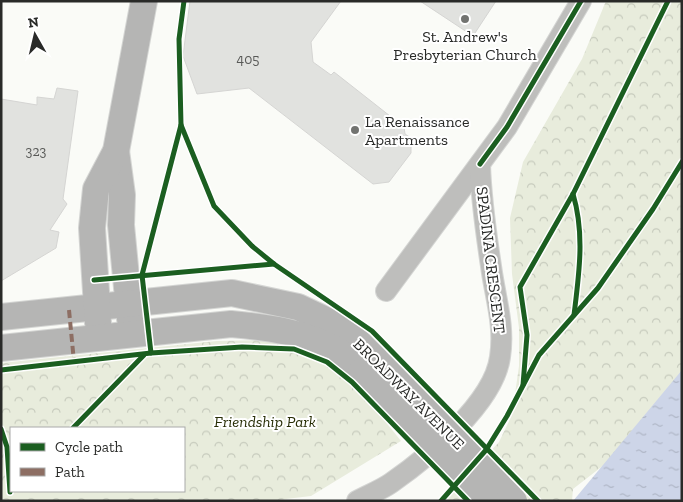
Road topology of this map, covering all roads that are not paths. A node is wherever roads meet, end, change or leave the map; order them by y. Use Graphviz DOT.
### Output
graph roads {
  1 [pos="144,1"];
  2 [pos="581,1"];
  3 [pos="116,151"];
  4 [pos="480,164"];
  5 [pos="386,292"];
  6 [pos="129,303"];
  7 [pos="96,306"];
  8 [pos="1,317"];
  9 [pos="131,335"];
  10 [pos="100,339"];
  11 [pos="1,348"];
  12 [pos="369,366"];
  13 [pos="357,501"];
  14 [pos="487,501"];
  15 [pos="514,501"];
  1 -- 3 [label="main road"];
  2 -- 4 [label="street, SPADINA CRESCENT"];
  3 -- 6 [label="main road"];
  3 -- 7 [label="main road"];
  4 -- 5 [label="street, SPADINA CRESCENT"];
  4 -- 13 [label="street, SPADINA CRESCENT"];
  6 -- 7 [label="main road, BROADWAY AVENUE"];
  6 -- 9 [label="main road"];
  6 -- 12 [label="main road, BROADWAY AVENUE"];
  7 -- 8 [label="main road, BROADWAY AVENUE"];
  7 -- 10 [label="main road"];
  9 -- 10 [label="main road, BROADWAY AVENUE"];
  9 -- 12 [label="main road, BROADWAY AVENUE"];
  10 -- 11 [label="main road, BROADWAY AVENUE"];
  12 -- 14 [label="main road, BROADWAY AVENUE, bridge"];
  12 -- 15 [label="main road, BROADWAY AVENUE, bridge"];
}
